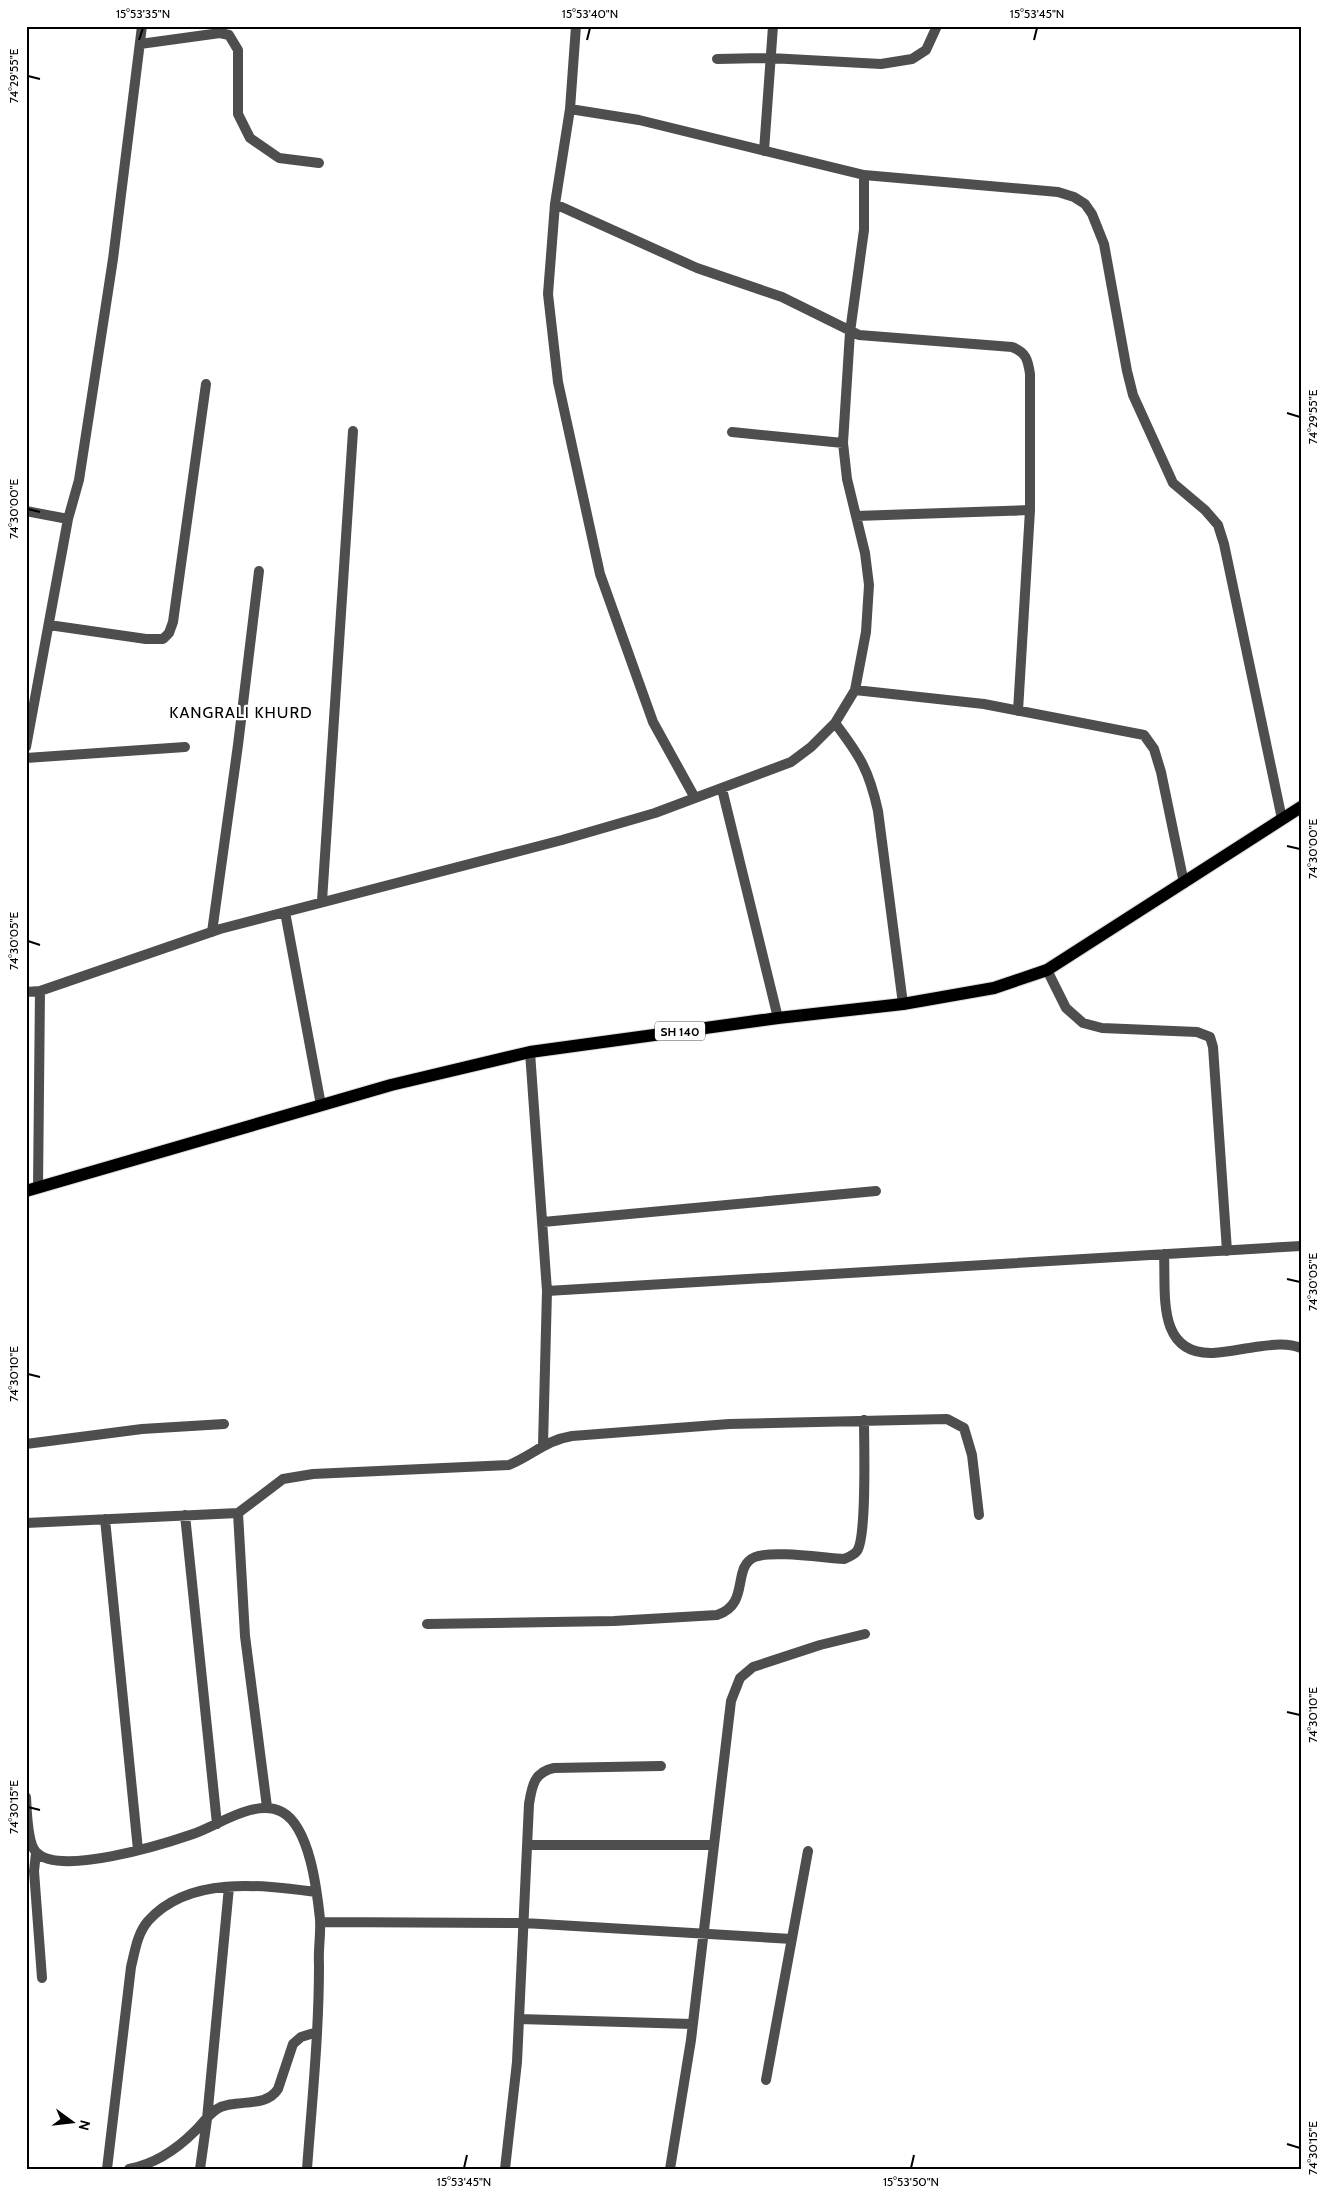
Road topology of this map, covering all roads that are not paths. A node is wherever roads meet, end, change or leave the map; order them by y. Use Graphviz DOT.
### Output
graph roads {
  1 [pos="142,26"];
  2 [pos="576,26"];
  3 [pos="773,26"];
  4 [pos="937,26"];
  5 [pos="140,44"];
  6 [pos="770,58"];
  7 [pos="717,59"];
  8 [pos="570,109"];
  9 [pos="764,151"];
  10 [pos="319,163"];
  11 [pos="864,175"];
  12 [pos="555,204"];
  13 [pos="850,332"];
  14 [pos="206,384"];
  15 [pos="353,431"];
  16 [pos="732,432"];
  17 [pos="843,442"];
  18 [pos="1030,510"];
  19 [pos="26,511"];
  20 [pos="856,516"];
  21 [pos="68,519"];
  22 [pos="259,571"];
  23 [pos="49,625"];
  24 [pos="855,690"];
  25 [pos="1018,711"];
  26 [pos="835,723"];
  27 [pos="27,732"];
  28 [pos="26,747"];
  29 [pos="185,747"];
  30 [pos="26,758"];
  31 [pos="722,789"];
  32 [pos="695,798"];
  33 [pos="1301,807"];
  34 [pos="1282,819"];
  35 [pos="1184,883"];
  36 [pos="322,901"];
  37 [pos="285,912"];
  38 [pos="212,932"];
  39 [pos="1047,970"];
  40 [pos="40,991"];
  41 [pos="26,992"];
  42 [pos="903,1004"];
  43 [pos="778,1018"];
  44 [pos="530,1052"];
  45 [pos="321,1105"];
  46 [pos="32,1189"];
  47 [pos="876,1191"];
  48 [pos="543,1222"];
  49 [pos="1301,1246"];
  50 [pos="1227,1251"];
  51 [pos="1164,1254"];
  52 [pos="547,1291"];
  53 [pos="1301,1348"];
  54 [pos="864,1420"];
  55 [pos="224,1424"];
  56 [pos="26,1444"];
  57 [pos="543,1445"];
  58 [pos="238,1513"];
  59 [pos="184,1515"];
  60 [pos="979,1515"];
  61 [pos="105,1519"];
  62 [pos="26,1523"];
  63 [pos="428,1624"];
  64 [pos="865,1634"];
  65 [pos="661,1766"];
  66 [pos="26,1797"];
  67 [pos="267,1807"];
  68 [pos="217,1824"];
  69 [pos="527,1845"];
  70 [pos="714,1845"];
  71 [pos="138,1850"];
  72 [pos="808,1851"];
  73 [pos="36,1853"];
  74 [pos="229,1887"];
  75 [pos="316,1892"];
  76 [pos="320,1922"];
  77 [pos="524,1922"];
  78 [pos="702,1934"];
  79 [pos="792,1939"];
  80 [pos="42,1978"];
  81 [pos="519,2019"];
  82 [pos="692,2024"];
  83 [pos="317,2032"];
  84 [pos="766,2080"];
  85 [pos="207,2119"];
  86 [pos="107,2169"];
  87 [pos="129,2169"];
  88 [pos="200,2169"];
  89 [pos="307,2169"];
  90 [pos="505,2169"];
  91 [pos="670,2169"];
  1 -- 5 [label="street"];
  2 -- 8 [label="street"];
  3 -- 6 [label="street"];
  4 -- 6 [label="street"];
  5 -- 10 [label="street"];
  5 -- 21 [label="street"];
  6 -- 7 [label="street"];
  6 -- 9 [label="street"];
  8 -- 9 [label="street"];
  8 -- 12 [label="street"];
  9 -- 11 [label="street"];
  11 -- 13 [label="street"];
  11 -- 34 [label="street"];
  12 -- 13 [label="street"];
  12 -- 32 [label="street"];
  13 -- 17 [label="street"];
  13 -- 18 [label="street"];
  14 -- 23 [label="street"];
  15 -- 36 [label="street"];
  16 -- 17 [label="street"];
  17 -- 20 [label="street"];
  18 -- 20 [label="street"];
  18 -- 25 [label="street"];
  19 -- 21 [label="street"];
  20 -- 24 [label="street"];
  21 -- 23 [label="street"];
  22 -- 38 [label="street"];
  23 -- 27 [label="street"];
  24 -- 25 [label="street"];
  24 -- 26 [label="street"];
  25 -- 35 [label="street"];
  26 -- 31 [label="street"];
  26 -- 42 [label="street"];
  27 -- 28 [label="street"];
  29 -- 30 [label="street"];
  31 -- 32 [label="street"];
  31 -- 43 [label="street"];
  32 -- 36 [label="street"];
  33 -- 34 [label="main road, SH 140"];
  34 -- 35 [label="main road, SH 140"];
  35 -- 39 [label="main road, SH 140"];
  36 -- 37 [label="street"];
  37 -- 38 [label="street"];
  37 -- 45 [label="street"];
  38 -- 40 [label="street"];
  39 -- 42 [label="main road, SH 140"];
  39 -- 50 [label="street"];
  40 -- 41 [label="street"];
  40 -- 46 [label="street"];
  42 -- 43 [label="main road, SH 140"];
  43 -- 44 [label="main road, SH 140"];
  44 -- 45 [label="main road, SH 140"];
  44 -- 48 [label="street"];
  45 -- 46 [label="main road, SH 140"];
  47 -- 48 [label="street"];
  48 -- 52 [label="street"];
  49 -- 50 [label="street"];
  50 -- 51 [label="street"];
  51 -- 52 [label="street"];
  51 -- 53 [label="street"];
  52 -- 57 [label="street"];
  54 -- 57 [label="street"];
  54 -- 60 [label="street"];
  54 -- 63 [label="street"];
  55 -- 56 [label="street"];
  57 -- 58 [label="street"];
  58 -- 59 [label="street"];
  58 -- 67 [label="street"];
  59 -- 61 [label="street"];
  59 -- 68 [label="street"];
  61 -- 62 [label="street"];
  61 -- 71 [label="street"];
  64 -- 70 [label="street"];
  65 -- 69 [label="street"];
  66 -- 73 [label="street"];
  67 -- 68 [label="street"];
  67 -- 75 [label="street"];
  68 -- 71 [label="street"];
  69 -- 70 [label="street"];
  69 -- 77 [label="street"];
  70 -- 78 [label="street"];
  71 -- 73 [label="street"];
  72 -- 79 [label="street"];
  73 -- 80 [label="street"];
  74 -- 75 [label="street"];
  74 -- 85 [label="street"];
  74 -- 86 [label="street"];
  75 -- 76 [label="street"];
  76 -- 77 [label="street"];
  76 -- 83 [label="street"];
  77 -- 78 [label="street"];
  77 -- 81 [label="street"];
  78 -- 79 [label="street"];
  78 -- 82 [label="street"];
  79 -- 84 [label="street"];
  81 -- 82 [label="street"];
  81 -- 90 [label="street"];
  82 -- 91 [label="street"];
  83 -- 85 [label="street"];
  83 -- 89 [label="street"];
  85 -- 87 [label="street"];
  85 -- 88 [label="street"];
}
